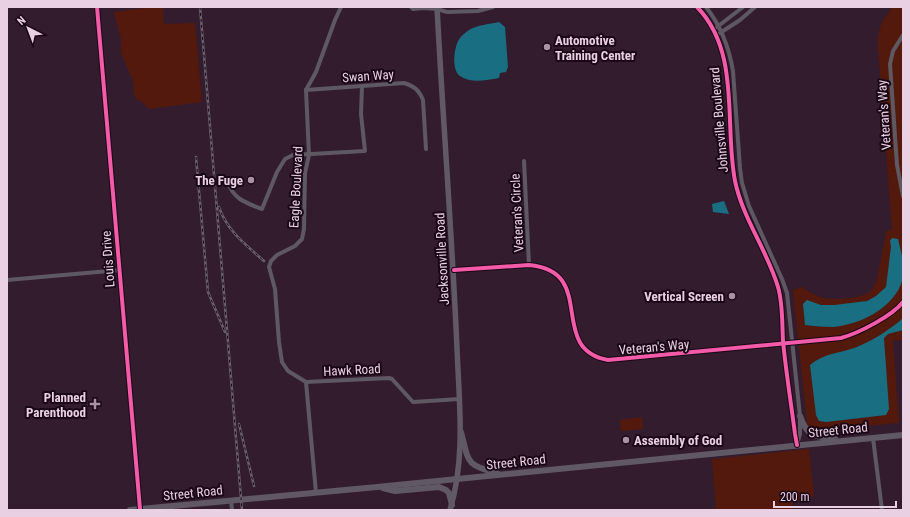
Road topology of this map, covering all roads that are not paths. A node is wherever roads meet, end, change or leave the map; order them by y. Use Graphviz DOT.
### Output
graph roads {
  1 [pos="97,7"];
  2 [pos="341,7"];
  3 [pos="411,7"];
  4 [pos="493,7"];
  5 [pos="696,7"];
  6 [pos="706,7"];
  7 [pos="744,7"];
  8 [pos="755,7"];
  9 [pos="439,8"];
  10 [pos="719,26"];
  11 [pos="713,29"];
  12 [pos="722,32"];
  13 [pos="903,35"];
  14 [pos="716,36"];
  15 [pos="362,86"];
  16 [pos="306,90"];
  17 [pos="426,149"];
  18 [pos="309,155"];
  19 [pos="524,161"];
  20 [pos="228,182"];
  21 [pos="903,196"];
  22 [pos="529,265"];
  23 [pos="120,270"];
  24 [pos="454,270"];
  25 [pos="7,280"];
  26 [pos="903,302"];
  27 [pos="792,342"];
  28 [pos="784,343"];
  29 [pos="306,382"];
  30 [pos="460,399"];
  31 [pos="800,416"];
  32 [pos="461,432"];
  33 [pos="903,435"];
  34 [pos="873,438"];
  35 [pos="845,441"];
  36 [pos="797,445"];
  37 [pos="502,475"];
  38 [pos="458,479"];
  39 [pos="377,487"];
  40 [pos="316,493"];
  41 [pos="231,500"];
  42 [pos="451,507"];
  43 [pos="140,509"];
  44 [pos="130,510"];
  45 [pos="232,510"];
  46 [pos="882,510"];
  1 -- 23 [label="street, Louis Drive"];
  2 -- 16 [label="street"];
  3 -- 9 [label="street"];
  4 -- 9 [label="street"];
  5 -- 11 [label="street, Johnsville Boulevard"];
  6 -- 10 [label="street, Johnsville Boulevard"];
  7 -- 10 [label="street"];
  8 -- 12 [label="street"];
  9 -- 24 [label="main road, Jacksonville Road"];
  10 -- 11 [label="street"];
  10 -- 12 [label="street, Johnsville Boulevard"];
  11 -- 14 [label="street, Johnsville Boulevard"];
  12 -- 14 [label="street"];
  12 -- 27 [label="street, Johnsville Boulevard"];
  13 -- 21 [label="street, Veteran's Way"];
  14 -- 28 [label="street, Johnsville Boulevard"];
  15 -- 16 [label="street, Swan Way"];
  15 -- 17 [label="street, Swan Way"];
  15 -- 18 [label="street"];
  16 -- 18 [label="street, Eagle Boulevard"];
  18 -- 20 [label="street"];
  18 -- 29 [label="street, Eagle Boulevard"];
  19 -- 22 [label="street, Veteran's Circle"];
  22 -- 24 [label="street, Veteran's Way"];
  22 -- 28 [label="street, Veteran's Way"];
  23 -- 25 [label="street"];
  23 -- 43 [label="street, Louis Drive"];
  24 -- 30 [label="main road, Jacksonville Road"];
  26 -- 27 [label="street, Veteran's Way"];
  27 -- 28 [label="street, Veteran's Way"];
  27 -- 31 [label="street, Johnsville Boulevard"];
  28 -- 36 [label="street, Johnsville Boulevard"];
  29 -- 30 [label="street, Hawk Road"];
  29 -- 40 [label="street"];
  30 -- 32 [label="main road, Jacksonville Road"];
  31 -- 35 [label="main road"];
  31 -- 36 [label="street, Johnsville Boulevard"];
  32 -- 37 [label="main road"];
  32 -- 38 [label="main road, Jacksonville Road"];
  33 -- 34 [label="main road, Street Road"];
  34 -- 35 [label="main road, Street Road"];
  34 -- 46 [label="street"];
  35 -- 36 [label="main road, Street Road"];
  36 -- 37 [label="main road, Street Road"];
  37 -- 38 [label="main road, Street Road"];
  38 -- 39 [label="main road, Street Road"];
  38 -- 42 [label="main road, Jacksonville Road"];
  39 -- 40 [label="main road, Street Road"];
  39 -- 42 [label="main road"];
  40 -- 41 [label="main road, Street Road"];
  41 -- 43 [label="main road, Street Road"];
  41 -- 45 [label="street"];
  43 -- 44 [label="main road, Street Road"];
}
